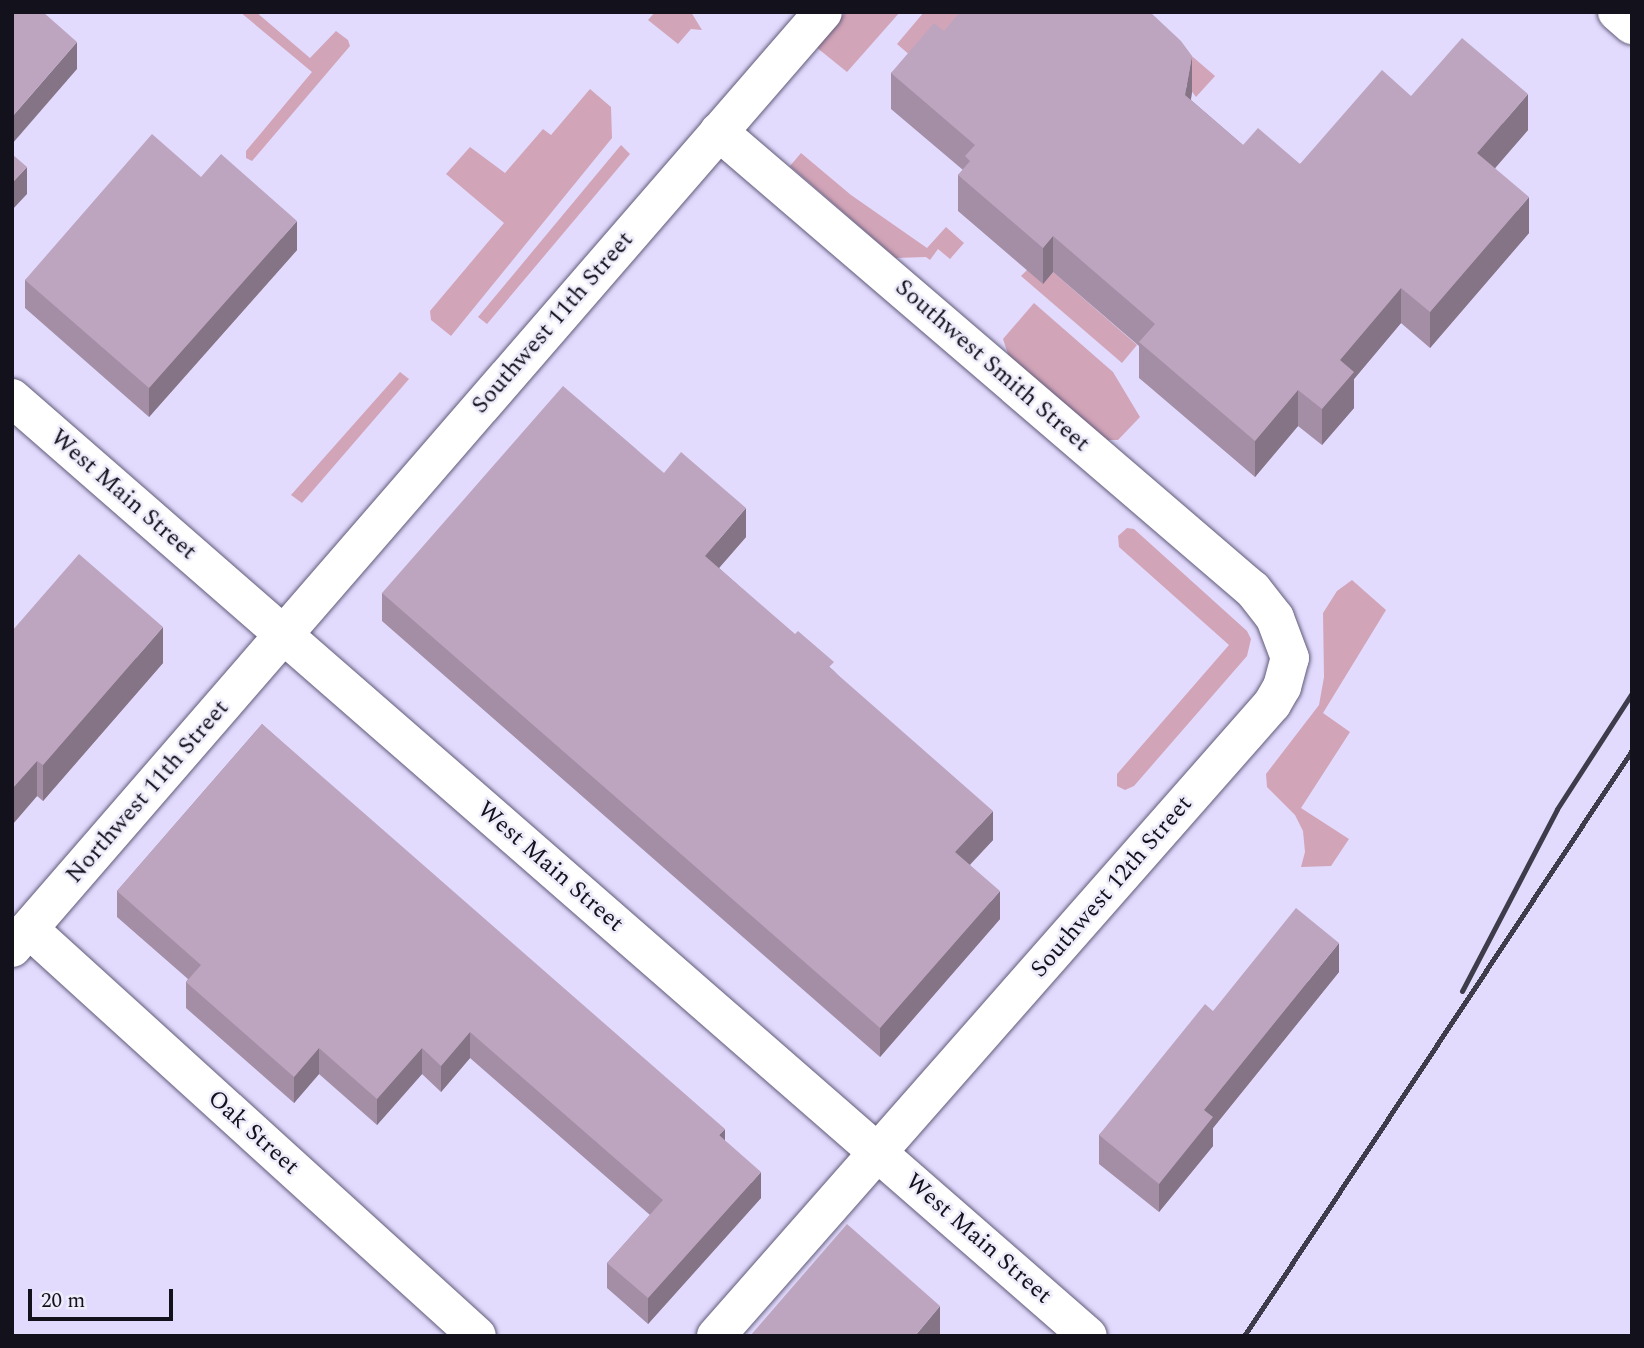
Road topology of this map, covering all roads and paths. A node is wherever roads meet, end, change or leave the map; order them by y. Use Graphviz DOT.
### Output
graph roads {
  1 [pos="823,12"];
  2 [pos="1617,12"];
  3 [pos="1632,25"];
  4 [pos="719,132"];
  5 [pos="12,398"];
  6 [pos="1264,603"];
  7 [pos="284,635"];
  8 [pos="20,938"];
  9 [pos="879,1154"];
  10 [pos="477,1336"];
  11 [pos="716,1336"];
  12 [pos="1088,1336"];
  1 -- 4 [label="street, Southwest 11th Street"];
  2 -- 3 [label="street"];
  4 -- 6 [label="street, Southwest Smith Street"];
  4 -- 7 [label="street, Southwest 11th Street"];
  5 -- 7 [label="street, West Main Street"];
  6 -- 9 [label="street, Southwest 12th Street"];
  7 -- 8 [label="street, Northwest 11th Street"];
  7 -- 9 [label="street, West Main Street"];
  8 -- 10 [label="street, Oak Street"];
  9 -- 11 [label="street, Southwest 12th Street"];
  9 -- 12 [label="street, West Main Street"];
}
